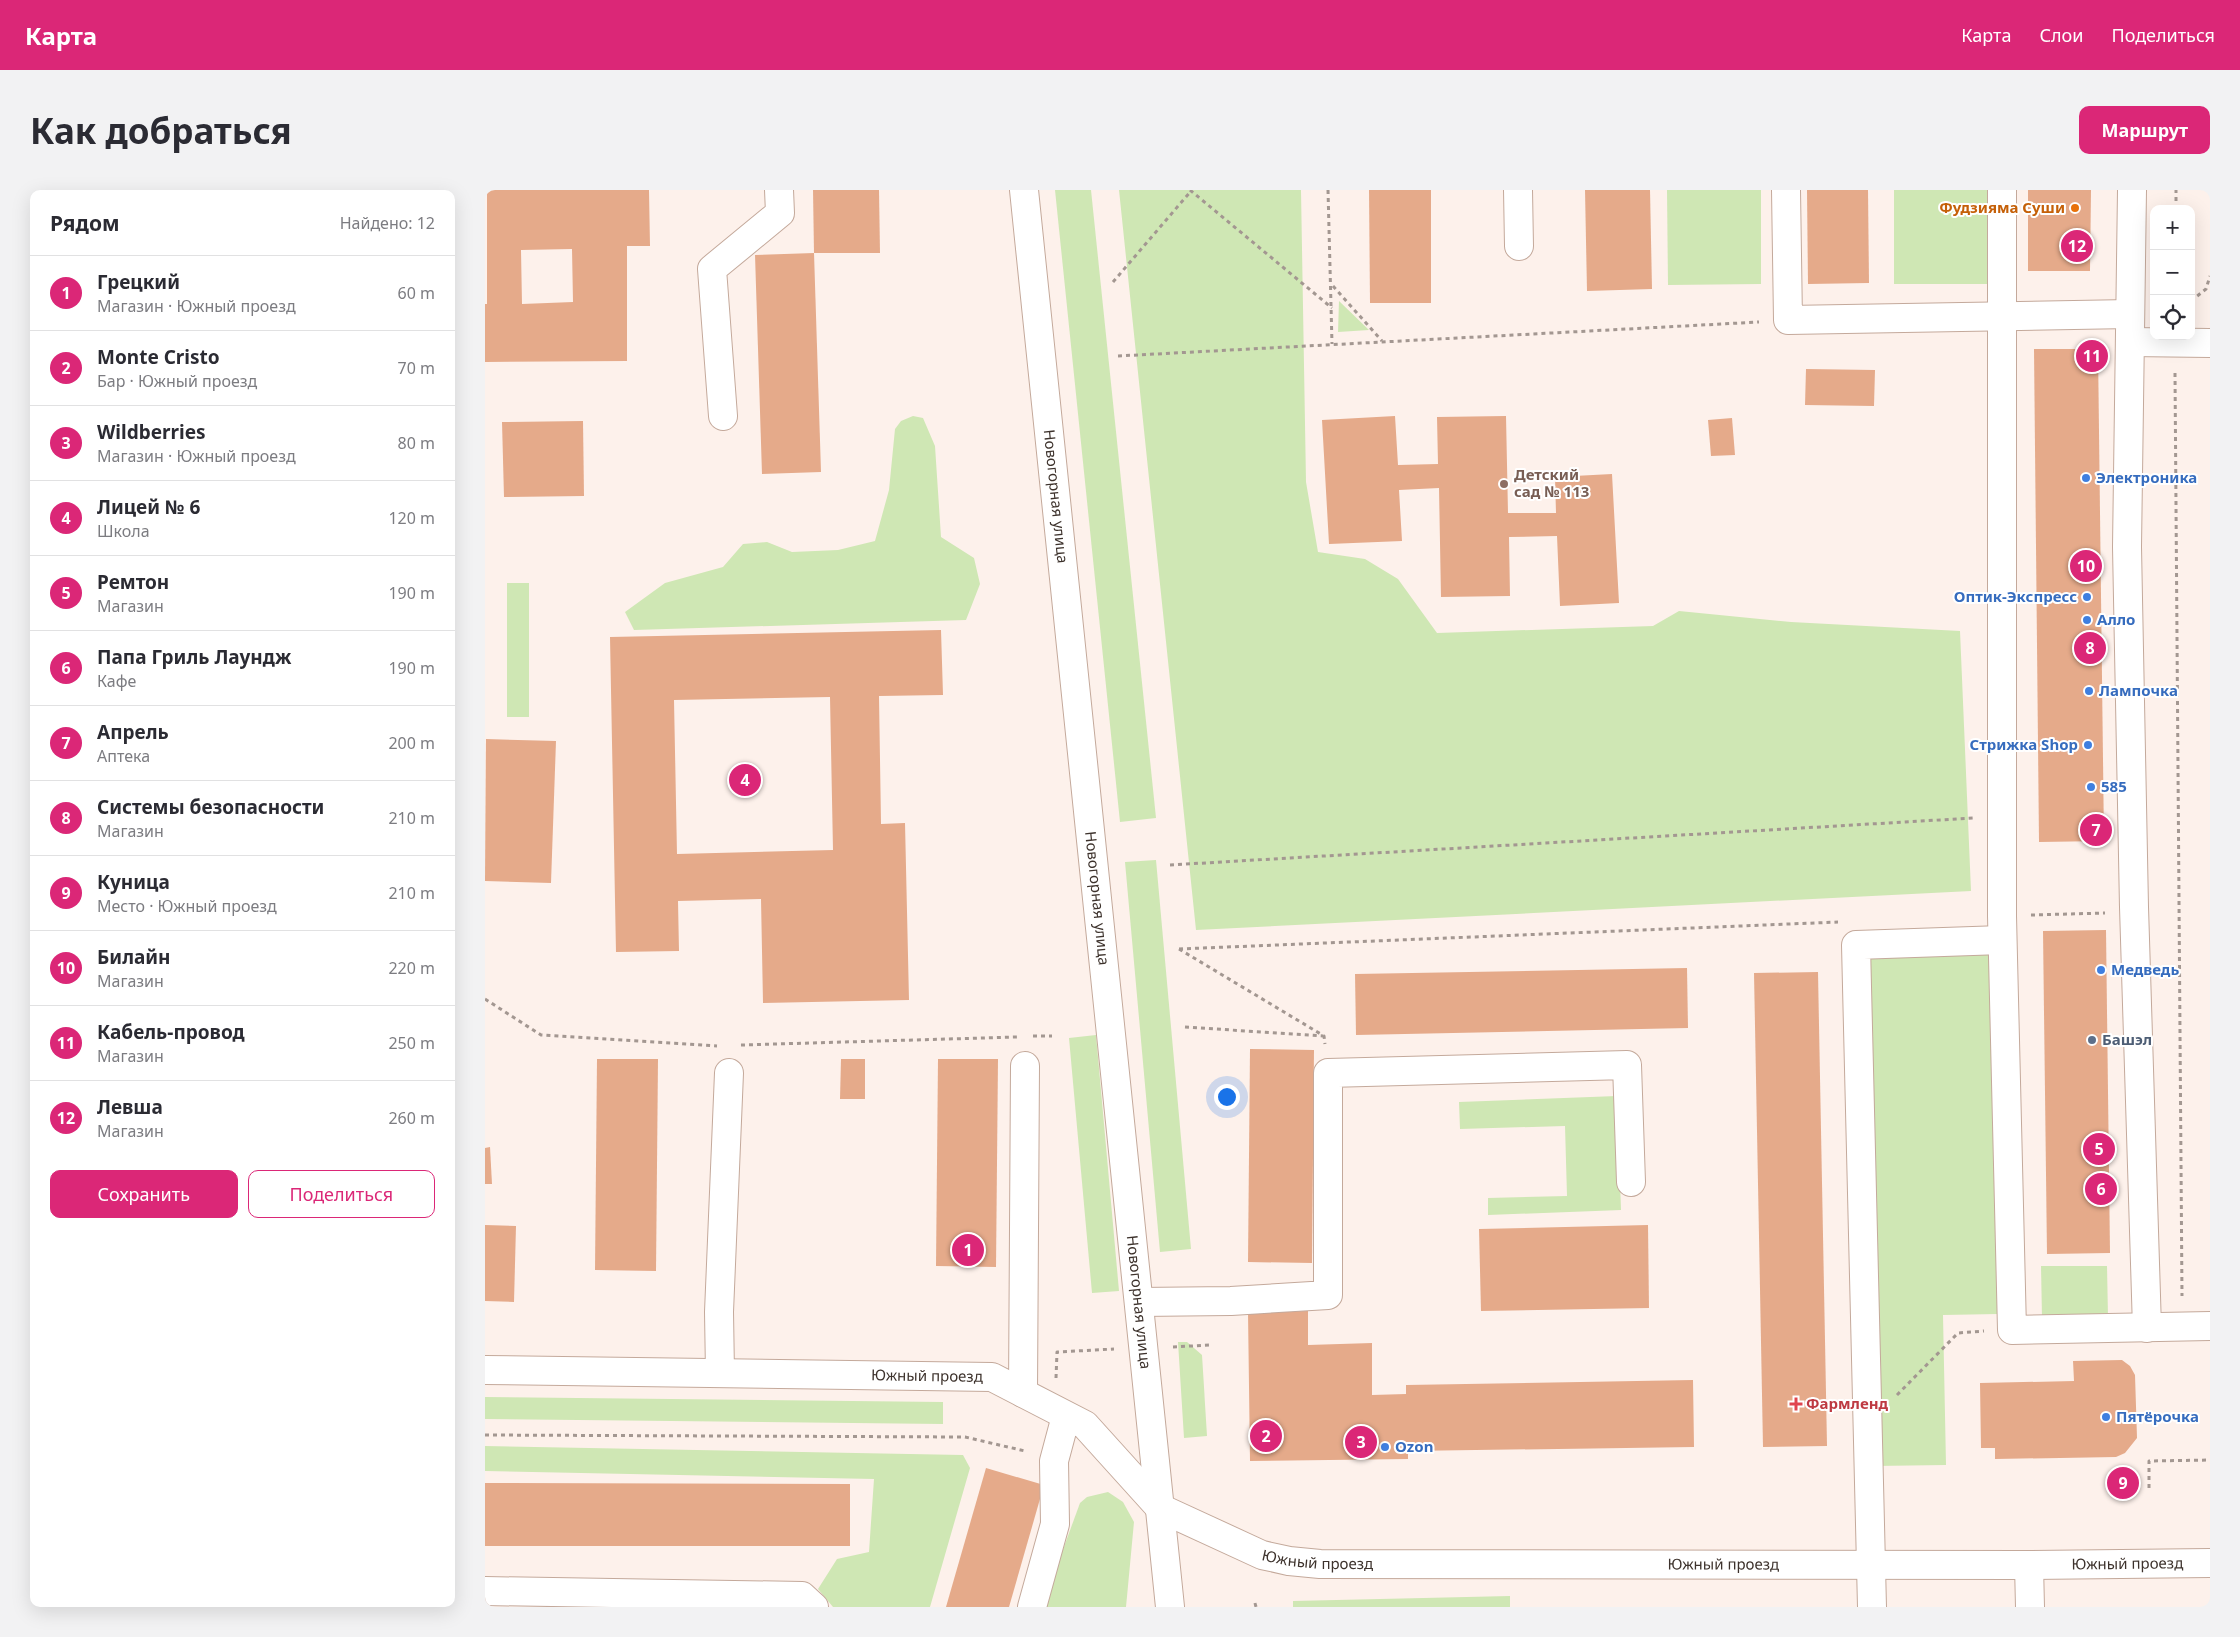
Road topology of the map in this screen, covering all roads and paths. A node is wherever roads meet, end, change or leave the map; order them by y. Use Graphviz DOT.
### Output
graph roads {
  1 [pos="779,190"];
  2 [pos="1024,190"];
  3 [pos="1191,190"];
  4 [pos="1328,190"];
  5 [pos="1518,190"];
  6 [pos="1786,190"];
  7 [pos="2002,190"];
  8 [pos="2132,190"];
  9 [pos="2176,190"];
  10 [pos="2176,205"];
  11 [pos="1519,246"];
  12 [pos="2210,276"];
  13 [pos="1113,282"];
  14 [pos="1332,285"];
  15 [pos="2195,297"];
  16 [pos="1332,308"];
  17 [pos="2130,314"];
  18 [pos="2001,316"];
  19 [pos="1787,320"];
  20 [pos="1382,341"];
  21 [pos="2130,342"];
  22 [pos="2175,342"];
  23 [pos="2210,343"];
  24 [pos="1332,344"];
  25 [pos="1118,356"];
  26 [pos="723,416"];
  27 [pos="2003,816"];
  28 [pos="1170,865"];
  29 [pos="2108,913"];
  30 [pos="1843,922"];
  31 [pos="2002,928"];
  32 [pos="485,999"];
  33 [pos="1185,1027"];
  34 [pos="1022,1036"];
  35 [pos="1032,1036"];
  36 [pos="1052,1036"];
  37 [pos="1324,1036"];
  38 [pos="723,1045"];
  39 [pos="733,1045"];
  40 [pos="1025,1066"];
  41 [pos="729,1073"];
  42 [pos="1328,1073"];
  43 [pos="1631,1182"];
  44 [pos="1139,1302"];
  45 [pos="2210,1326"];
  46 [pos="2182,1327"];
  47 [pos="2147,1328"];
  48 [pos="2012,1330"];
  49 [pos="485,1370"];
  50 [pos="720,1373"];
  51 [pos="1023,1393"];
  52 [pos="1893,1400"];
  53 [pos="1066,1416"];
  54 [pos="485,1435"];
  55 [pos="1027,1451"];
  56 [pos="2210,1460"];
  57 [pos="2149,1488"];
  58 [pos="1160,1508"];
  59 [pos="2210,1563"];
  60 [pos="1871,1565"];
  61 [pos="2029,1565"];
  62 [pos="485,1591"];
  63 [pos="814,1607"];
  64 [pos="1033,1607"];
  65 [pos="1170,1607"];
  66 [pos="1872,1607"];
  67 [pos="2030,1607"];
  1 -- 26 [label="street"];
  2 -- 44 [label="street, Новогорная улица"];
  3 -- 13 [label="path"];
  3 -- 16 [label="path"];
  4 -- 14 [label="path"];
  5 -- 11 [label="street"];
  6 -- 19 [label="street"];
  7 -- 18 [label="street"];
  8 -- 17 [label="street"];
  9 -- 10 [label="path"];
  12 -- 15 [label="path"];
  14 -- 16 [label="path"];
  14 -- 20 [label="path"];
  16 -- 24 [label="path"];
  17 -- 18 [label="street"];
  17 -- 21 [label="street"];
  18 -- 19 [label="street"];
  18 -- 27 [label="street"];
  19 -- 20 [label="path"];
  20 -- 24 [label="path"];
  21 -- 22 [label="street"];
  21 -- 47 [label="street"];
  22 -- 23 [label="street"];
  22 -- 46 [label="path"];
  24 -- 25 [label="path"];
  27 -- 28 [label="path"];
  27 -- 31 [label="street"];
  29 -- 31 [label="path"];
  30 -- 37 [label="path"];
  31 -- 48 [label="street"];
  31 -- 60 [label="street"];
  32 -- 38 [label="path"];
  33 -- 37 [label="path"];
  34 -- 39 [label="path"];
  35 -- 36 [label="path"];
  37 -- 42 [label="path"];
  40 -- 51 [label="street"];
  41 -- 50 [label="street"];
  42 -- 43 [label="street"];
  42 -- 44 [label="street"];
  44 -- 58 [label="street, Новогорная улица"];
  45 -- 46 [label="street"];
  46 -- 47 [label="street"];
  47 -- 48 [label="street"];
  48 -- 52 [label="path"];
  49 -- 50 [label="street, Южный проезд"];
  50 -- 51 [label="street, Южный проезд"];
  51 -- 53 [label="street, Южный проезд"];
  53 -- 58 [label="street, Южный проезд"];
  53 -- 64 [label="street"];
  54 -- 55 [label="path"];
  56 -- 57 [label="path"];
  58 -- 60 [label="street, Южный проезд"];
  58 -- 65 [label="street, Новогорная улица"];
  59 -- 61 [label="street, Южный проезд"];
  60 -- 61 [label="street, Южный проезд"];
  60 -- 66 [label="street"];
  61 -- 67 [label="street"];
  62 -- 63 [label="street"];
}
